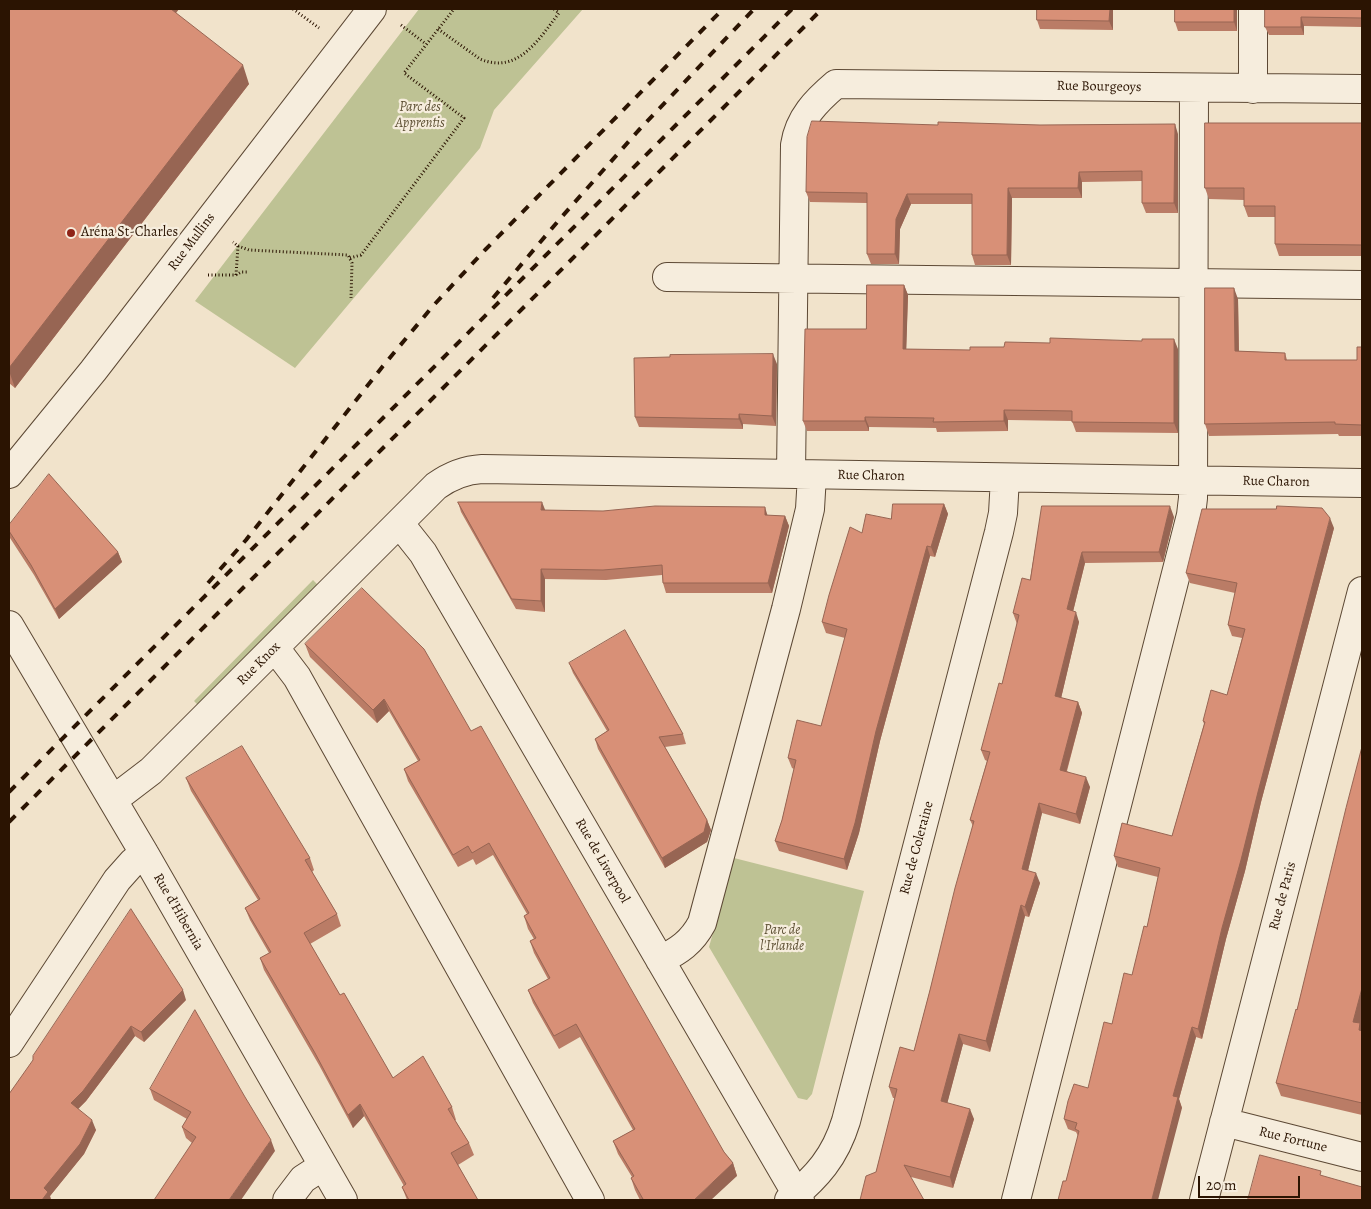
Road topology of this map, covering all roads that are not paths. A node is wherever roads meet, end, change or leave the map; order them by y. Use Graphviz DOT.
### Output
graph roads {
  1 [pos="372,9"];
  2 [pos="1253,9"];
  3 [pos="1194,88"];
  4 [pos="1253,89"];
  5 [pos="1362,89"];
  6 [pos="668,277"];
  7 [pos="792,278"];
  8 [pos="1193,282"];
  9 [pos="1362,285"];
  10 [pos="9,474"];
  11 [pos="801,475"];
  12 [pos="1005,478"];
  13 [pos="1193,480"];
  14 [pos="1362,483"];
  15 [pos="400,524"];
  16 [pos="1362,592"];
  17 [pos="9,625"];
  18 [pos="275,648"];
  19 [pos="113,800"];
  20 [pos="144,853"];
  21 [pos="660,960"];
  22 [pos="9,1043"];
  23 [pos="1224,1122"];
  24 [pos="1362,1157"];
  25 [pos="323,1166"];
  26 [pos="795,1198"];
  27 [pos="287,1200"];
  28 [pos="343,1200"];
  29 [pos="590,1200"];
  30 [pos="1016,1200"];
  31 [pos="1204,1200"];
  1 -- 10 [label="street, Rue Mullins"];
  2 -- 4 [label="street"];
  3 -- 4 [label="street, Rue Bourgeoys"];
  3 -- 7 [label="street, Rue Bourgeoys"];
  3 -- 8 [label="street"];
  4 -- 5 [label="street, Rue Bourgeoys"];
  6 -- 7 [label="street"];
  7 -- 8 [label="street"];
  7 -- 11 [label="street"];
  8 -- 9 [label="street"];
  8 -- 13 [label="street"];
  11 -- 12 [label="street, Rue Charon"];
  11 -- 15 [label="street, Rue Charon"];
  11 -- 21 [label="street"];
  12 -- 13 [label="street, Rue Charon"];
  12 -- 26 [label="street, Rue de Coleraine"];
  13 -- 14 [label="street, Rue Charon"];
  13 -- 30 [label="street"];
  15 -- 18 [label="street, Rue Knox"];
  15 -- 21 [label="street, Rue de Liverpool"];
  16 -- 23 [label="street, Rue de Paris"];
  17 -- 19 [label="street, Rue d'Hibernia"];
  18 -- 19 [label="street, Rue Knox"];
  18 -- 29 [label="street"];
  19 -- 20 [label="street, Rue d'Hibernia"];
  20 -- 22 [label="street"];
  20 -- 25 [label="street, Rue d'Hibernia"];
  21 -- 26 [label="street, Rue de Liverpool"];
  23 -- 24 [label="street, Rue Fortune"];
  23 -- 31 [label="street, Rue de Paris"];
  25 -- 27 [label="street"];
  25 -- 28 [label="street, Rue d'Hibernia"];
}
